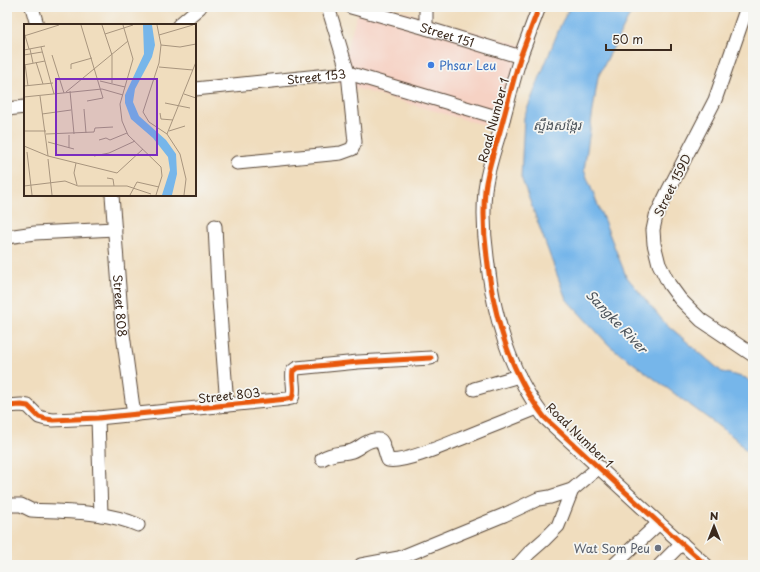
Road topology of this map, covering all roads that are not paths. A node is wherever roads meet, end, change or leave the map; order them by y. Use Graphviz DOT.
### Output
graph roads {
  1 [pos="32,7"];
  2 [pos="200,7"];
  3 [pos="347,7"];
  4 [pos="351,7"];
  5 [pos="426,7"];
  6 [pos="539,7"];
  7 [pos="747,7"];
  8 [pos="329,9"];
  9 [pos="37,24"];
  10 [pos="180,24"];
  11 [pos="426,28"];
  12 [pos="521,57"];
  13 [pos="348,73"];
  14 [pos="196,89"];
  15 [pos="24,107"];
  16 [pos="7,109"];
  17 [pos="503,119"];
  18 [pos="237,163"];
  19 [pos="112,196"];
  20 [pos="215,226"];
  21 [pos="115,229"];
  22 [pos="7,237"];
  23 [pos="753,355"];
  24 [pos="431,358"];
  25 [pos="519,376"];
  26 [pos="474,389"];
  27 [pos="227,405"];
  28 [pos="7,406"];
  29 [pos="537,408"];
  30 [pos="134,415"];
  31 [pos="98,418"];
  32 [pos="322,459"];
  33 [pos="599,467"];
  34 [pos="572,490"];
  35 [pos="7,504"];
  36 [pos="101,515"];
  37 [pos="659,523"];
  38 [pos="138,525"];
  39 [pos="682,543"];
  40 [pos="400,562"];
  41 [pos="361,565"];
  42 [pos="518,565"];
  43 [pos="614,565"];
  44 [pos="660,565"];
  45 [pos="706,565"];
  1 -- 9 [label="street"];
  2 -- 10 [label="street"];
  3 -- 8 [label="street"];
  4 -- 11 [label="street, Street 151"];
  5 -- 11 [label="street"];
  6 -- 12 [label="street, Road Number 1"];
  7 -- 23 [label="street, Street 159D"];
  8 -- 13 [label="street"];
  11 -- 12 [label="street, Street 151"];
  12 -- 17 [label="street, Road Number 1"];
  13 -- 14 [label="street, Street 153"];
  13 -- 17 [label="street, Street 153"];
  13 -- 18 [label="street"];
  15 -- 16 [label="street"];
  17 -- 25 [label="street, Road Number 1"];
  19 -- 21 [label="street, Street 808"];
  20 -- 27 [label="street"];
  21 -- 22 [label="street"];
  21 -- 30 [label="street, Street 808"];
  24 -- 27 [label="street, Street 803"];
  25 -- 26 [label="street"];
  25 -- 29 [label="street, Road Number 1"];
  27 -- 30 [label="street, Street 803"];
  28 -- 31 [label="street, Street 803"];
  29 -- 32 [label="street"];
  29 -- 33 [label="street, Road Number 1"];
  30 -- 31 [label="street, Street 803"];
  31 -- 36 [label="street"];
  33 -- 34 [label="street"];
  33 -- 37 [label="street, Road Number 1"];
  34 -- 40 [label="street"];
  34 -- 42 [label="street"];
  35 -- 36 [label="street"];
  36 -- 38 [label="street"];
  37 -- 39 [label="street, Road Number 1"];
  37 -- 43 [label="street"];
  39 -- 44 [label="street"];
  39 -- 45 [label="street, Road Number 1"];
  40 -- 41 [label="street"];
}
